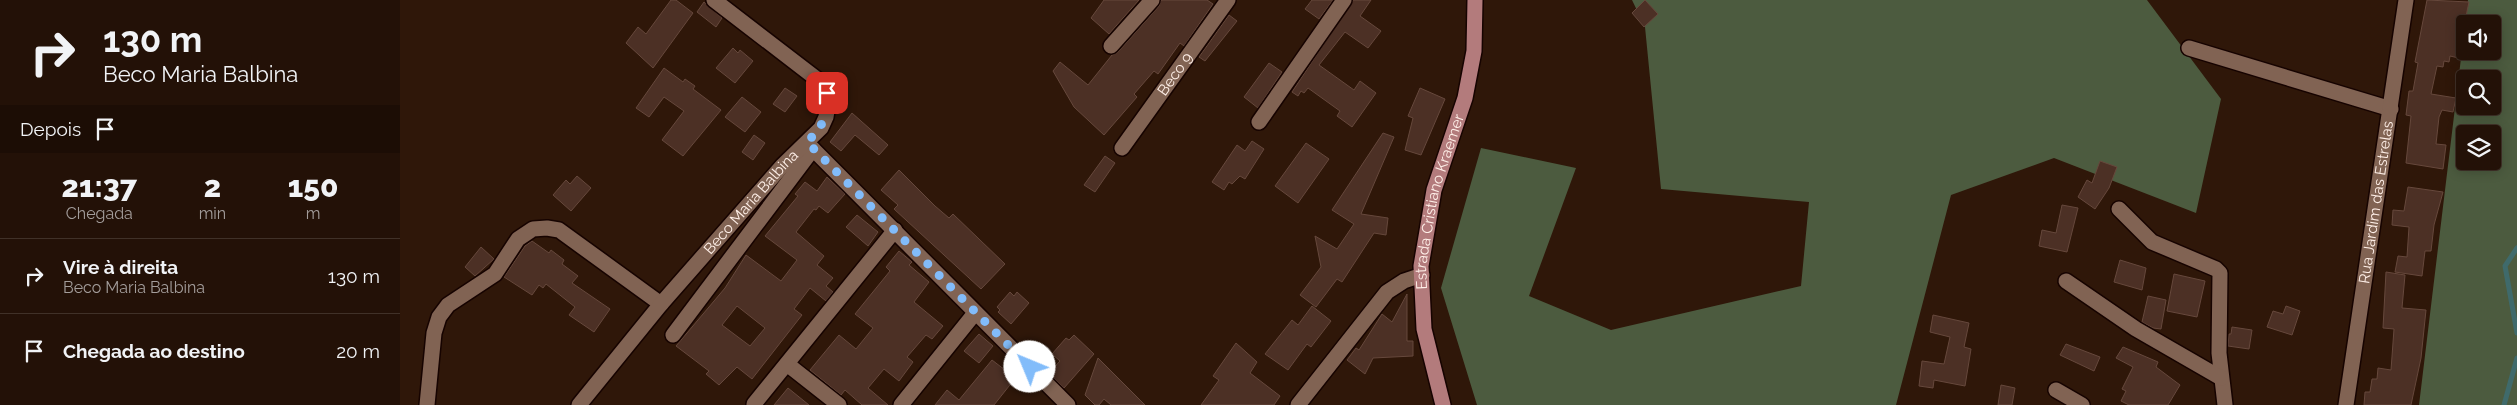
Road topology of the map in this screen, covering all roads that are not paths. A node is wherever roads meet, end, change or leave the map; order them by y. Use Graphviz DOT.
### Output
graph roads {
  1 [pos="714,0"];
  2 [pos="1152,0"];
  3 [pos="1228,0"];
  4 [pos="1344,0"];
  5 [pos="1475,0"];
  6 [pos="2406,0"];
  7 [pos="1111,46"];
  8 [pos="2189,48"];
  9 [pos="2391,109"];
  10 [pos="1259,122"];
  11 [pos="810,146"];
  12 [pos="1122,148"];
  13 [pos="2118,209"];
  14 [pos="895,230"];
  15 [pos="1422,275"];
  16 [pos="2066,282"];
  17 [pos="661,304"];
  18 [pos="976,313"];
  19 [pos="673,335"];
  20 [pos="787,364"];
  21 [pos="2221,378"];
  22 [pos="2056,390"];
  23 [pos="1052,399"];
  24 [pos="754,404"];
  25 [pos="426,405"];
  26 [pos="579,405"];
  27 [pos="839,405"];
  28 [pos="901,405"];
  29 [pos="1068,405"];
  30 [pos="1298,405"];
  31 [pos="1442,405"];
  32 [pos="2082,405"];
  33 [pos="2225,405"];
  34 [pos="2346,405"];
  1 -- 11 [label="street, Beco Maria Balbina"];
  2 -- 7 [label="street"];
  3 -- 12 [label="street, Beco 9"];
  4 -- 10 [label="street"];
  5 -- 15 [label="main road, Estrada Cristiano Kraemer"];
  6 -- 9 [label="street, Rua Jardim das Estrelas"];
  8 -- 9 [label="street"];
  9 -- 34 [label="street, Rua Jardim das Estrelas"];
  11 -- 14 [label="street"];
  11 -- 17 [label="street, Beco Maria Balbina"];
  11 -- 19 [label="street"];
  13 -- 21 [label="street"];
  14 -- 18 [label="street"];
  14 -- 20 [label="street"];
  15 -- 30 [label="street"];
  15 -- 31 [label="main road, Estrada Cristiano Kraemer"];
  16 -- 21 [label="street"];
  17 -- 25 [label="street"];
  17 -- 26 [label="street, Beco Maria Balbina"];
  18 -- 23 [label="street"];
  18 -- 28 [label="street"];
  20 -- 24 [label="street"];
  20 -- 27 [label="street"];
  21 -- 33 [label="street"];
  22 -- 32 [label="street"];
  23 -- 29 [label="street"];
}
